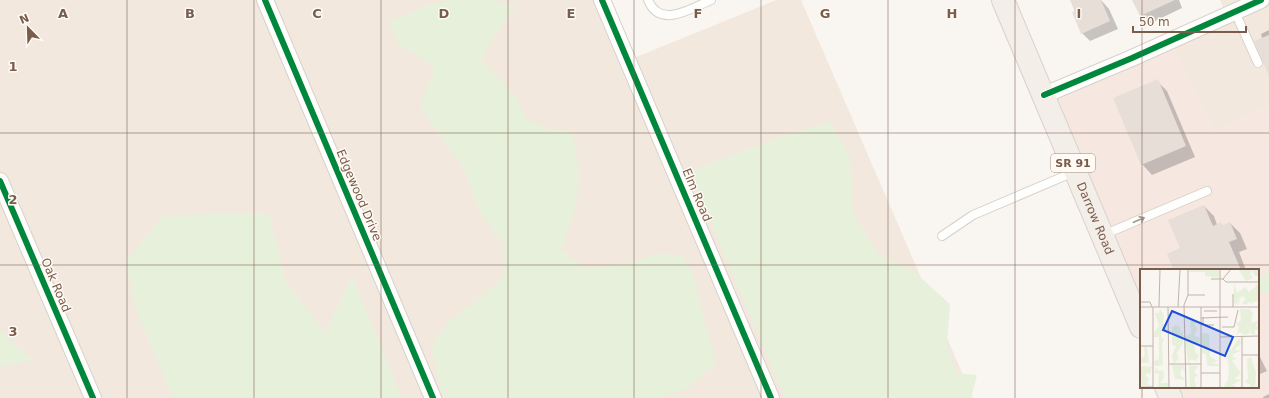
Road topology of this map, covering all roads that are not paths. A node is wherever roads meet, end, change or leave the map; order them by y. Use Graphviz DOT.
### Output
graph roads {
  1 [pos="265,0"];
  2 [pos="602,0"];
  3 [pos="648,0"];
  4 [pos="711,0"];
  5 [pos="1003,0"];
  6 [pos="1261,0"];
  7 [pos="1235,12"];
  8 [pos="1258,64"];
  9 [pos="1044,95"];
  10 [pos="1076,171"];
  11 [pos="0,181"];
  12 [pos="1206,191"];
  13 [pos="942,236"];
  14 [pos="1103,236"];
  15 [pos="1140,325"];
  16 [pos="1166,388"];
  17 [pos="93,398"];
  18 [pos="433,398"];
  19 [pos="771,398"];
  20 [pos="1171,398"];
  1 -- 18 [label="street, Edgewood Drive"];
  2 -- 19 [label="street, Elm Road"];
  3 -- 4 [label="lane"];
  5 -- 9 [label="main road, Darrow Road / SR 91"];
  6 -- 7 [label="street"];
  7 -- 8 [label="lane"];
  7 -- 9 [label="street"];
  9 -- 10 [label="main road, Darrow Road / SR 91"];
  10 -- 13 [label="lane"];
  10 -- 14 [label="main road, Darrow Road / SR 91"];
  11 -- 17 [label="street, Oak Road"];
  14 -- 12 [label="lane, one-way"];
  14 -- 15 [label="main road, Darrow Road / SR 91"];
  16 -- 20 [label="main road"];
}
